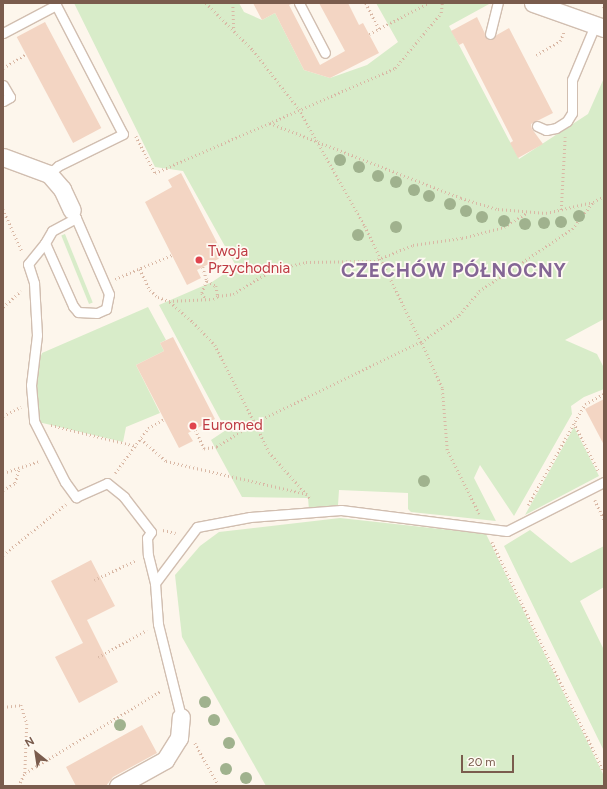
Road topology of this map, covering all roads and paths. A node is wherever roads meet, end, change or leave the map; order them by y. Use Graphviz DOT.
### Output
graph roads {
  1 [pos="206,3"];
  2 [pos="233,3"];
  3 [pos="299,3"];
  4 [pos="366,3"];
  5 [pos="428,3"];
  6 [pos="442,3"];
  7 [pos="498,3"];
  8 [pos="533,3"];
  9 [pos="604,3"];
  10 [pos="604,8"];
  11 [pos="600,26"];
  12 [pos="379,29"];
  13 [pos="234,30"];
  14 [pos="3,33"];
  15 [pos="369,34"];
  16 [pos="490,34"];
  17 [pos="325,53"];
  18 [pos="26,54"];
  19 [pos="3,68"];
  20 [pos="3,85"];
  21 [pos="3,101"];
  22 [pos="299,109"];
  23 [pos="567,121"];
  24 [pos="270,122"];
  25 [pos="537,126"];
  26 [pos="133,130"];
  27 [pos="316,141"];
  28 [pos="3,157"];
  29 [pos="49,174"];
  30 [pos="604,196"];
  31 [pos="593,202"];
  32 [pos="3,209"];
  33 [pos="561,210"];
  34 [pos="74,214"];
  35 [pos="526,214"];
  36 [pos="45,243"];
  37 [pos="172,255"];
  38 [pos="380,259"];
  39 [pos="28,264"];
  40 [pos="203,267"];
  41 [pos="140,269"];
  42 [pos="207,281"];
  43 [pos="34,283"];
  44 [pos="106,283"];
  45 [pos="218,296"];
  46 [pos="206,300"];
  47 [pos="169,301"];
  48 [pos="3,307"];
  49 [pos="420,342"];
  50 [pos="604,394"];
  51 [pos="32,401"];
  52 [pos="3,416"];
  53 [pos="164,419"];
  54 [pos="34,420"];
  55 [pos="255,423"];
  56 [pos="574,423"];
  57 [pos="195,430"];
  58 [pos="141,439"];
  59 [pos="136,446"];
  60 [pos="53,456"];
  61 [pos="19,468"];
  62 [pos="3,473"];
  63 [pos="602,479"];
  64 [pos="107,483"];
  65 [pos="590,489"];
  66 [pos="3,490"];
  67 [pos="307,494"];
  68 [pos="76,497"];
  69 [pos="321,512"];
  70 [pos="604,519"];
  71 [pos="516,526"];
  72 [pos="486,528"];
  73 [pos="151,532"];
  74 [pos="190,537"];
  75 [pos="3,555"];
  76 [pos="148,555"];
  77 [pos="94,580"];
  78 [pos="155,583"];
  79 [pos="158,624"];
  80 [pos="98,657"];
  81 [pos="172,685"];
  82 [pos="3,707"];
  83 [pos="181,717"];
  84 [pos="194,740"];
  85 [pos="604,772"];
  86 [pos="25,773"];
  87 [pos="18,786"];
  88 [pos="118,786"];
  89 [pos="219,786"];
  1 -- 13 [label="path"];
  2 -- 13 [label="path"];
  3 -- 17 [label="lane"];
  4 -- 12 [label="path"];
  5 -- 12 [label="path"];
  6 -- 22 [label="path"];
  7 -- 16 [label="lane"];
  8 -- 11 [label="street"];
  9 -- 10 [label="path"];
  11 -- 23 [label="lane"];
  12 -- 15 [label="path"];
  13 -- 22 [label="path"];
  14 -- 29 [label="lane"];
  18 -- 19 [label="path"];
  20 -- 21 [label="lane"];
  22 -- 24 [label="path"];
  22 -- 27 [label="path"];
  23 -- 25 [label="lane"];
  23 -- 33 [label="path"];
  24 -- 26 [label="path"];
  24 -- 27 [label="path"];
  27 -- 35 [label="path"];
  27 -- 38 [label="path"];
  28 -- 29 [label="street"];
  29 -- 34 [label="street"];
  30 -- 31 [label="path"];
  31 -- 33 [label="path"];
  31 -- 49 [label="path"];
  32 -- 39 [label="path"];
  33 -- 35 [label="path"];
  34 -- 36 [label="lane"];
  34 -- 44 [label="lane"];
  35 -- 38 [label="path"];
  36 -- 39 [label="lane"];
  36 -- 44 [label="lane"];
  37 -- 41 [label="path"];
  38 -- 45 [label="path"];
  38 -- 49 [label="path"];
  39 -- 43 [label="lane"];
  40 -- 42 [label="path"];
  41 -- 44 [label="path"];
  41 -- 47 [label="path"];
  42 -- 45 [label="path"];
  42 -- 46 [label="path"];
  43 -- 48 [label="path"];
  43 -- 51 [label="lane"];
  45 -- 46 [label="path"];
  46 -- 47 [label="path"];
  47 -- 55 [label="path"];
  49 -- 55 [label="path"];
  49 -- 72 [label="path"];
  50 -- 56 [label="path"];
  51 -- 52 [label="path"];
  51 -- 54 [label="lane"];
  53 -- 58 [label="path"];
  54 -- 59 [label="path"];
  54 -- 60 [label="lane"];
  55 -- 57 [label="path"];
  55 -- 67 [label="path"];
  56 -- 63 [label="path"];
  56 -- 71 [label="path"];
  58 -- 59 [label="path"];
  58 -- 67 [label="path"];
  59 -- 64 [label="path"];
  60 -- 61 [label="path"];
  60 -- 68 [label="lane"];
  61 -- 62 [label="path"];
  61 -- 66 [label="path"];
  63 -- 65 [label="lane"];
  64 -- 68 [label="lane"];
  64 -- 73 [label="lane"];
  65 -- 70 [label="path"];
  65 -- 71 [label="lane"];
  67 -- 69 [label="path"];
  68 -- 75 [label="path"];
  69 -- 72 [label="lane"];
  69 -- 74 [label="lane"];
  71 -- 72 [label="lane"];
  72 -- 85 [label="path"];
  73 -- 74 [label="path"];
  73 -- 76 [label="lane"];
  74 -- 78 [label="lane"];
  76 -- 77 [label="path"];
  76 -- 78 [label="lane"];
  78 -- 79 [label="lane"];
  79 -- 80 [label="path"];
  79 -- 81 [label="lane"];
  81 -- 83 [label="lane"];
  81 -- 86 [label="path"];
  82 -- 86 [label="path"];
  83 -- 88 [label="street"];
  84 -- 89 [label="path"];
  86 -- 87 [label="path"];
}
